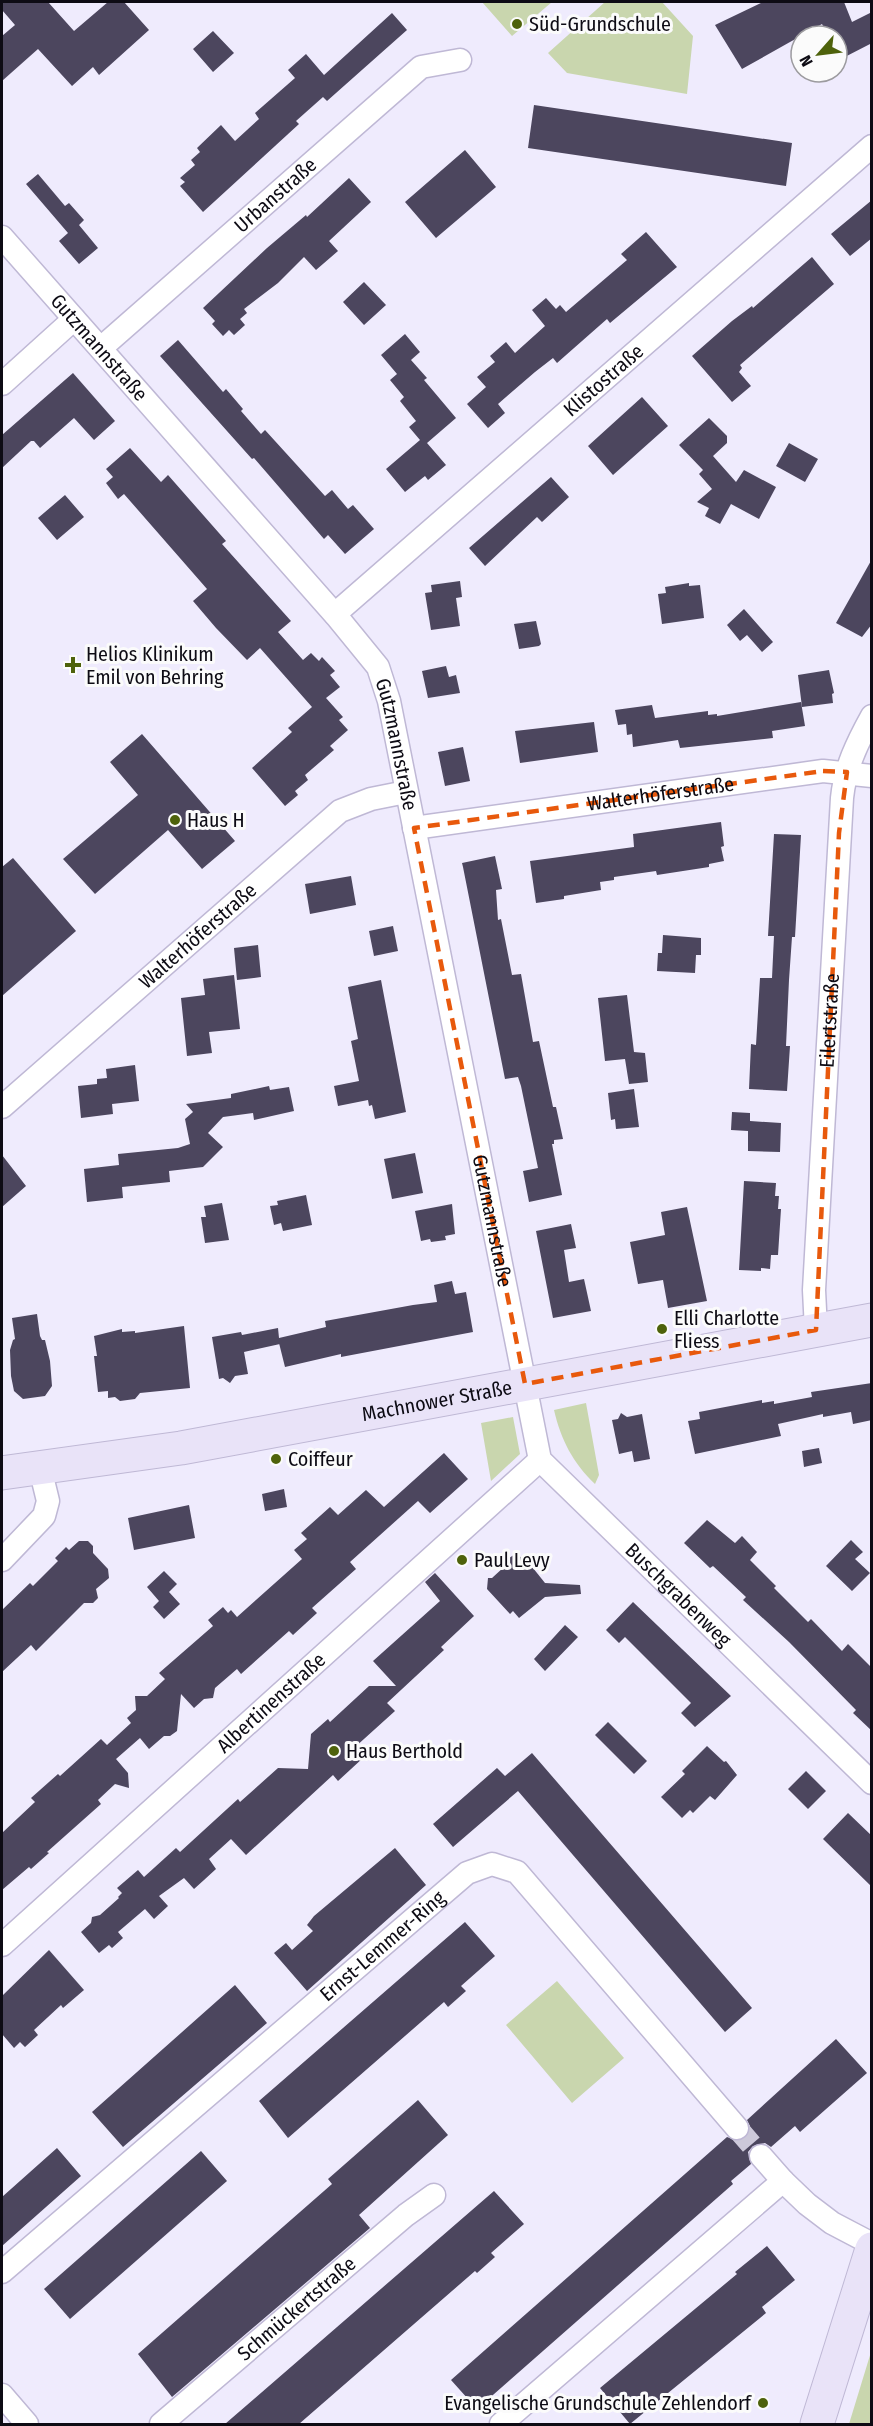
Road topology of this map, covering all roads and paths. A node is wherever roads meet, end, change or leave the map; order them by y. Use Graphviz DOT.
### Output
graph roads {
  1 [pos="460,60"];
  2 [pos="872,146"];
  3 [pos="2,237"];
  4 [pos="74,318"];
  5 [pos="101,348"];
  6 [pos="2,384"];
  7 [pos="335,614"];
  8 [pos="872,716"];
  9 [pos="847,772"];
  10 [pos="872,776"];
  11 [pos="406,792"];
  12 [pos="414,828"];
  13 [pos="2,1107"];
  14 [pos="872,1320"];
  15 [pos="816,1330"];
  16 [pos="525,1384"];
  17 [pos="540,1460"];
  18 [pos="40,1468"];
  19 [pos="2,1473"];
  20 [pos="2,1560"];
  21 [pos="872,1783"];
  22 [pos="2,1945"];
  23 [pos="737,2128"];
  24 [pos="760,2156"];
  25 [pos="783,2181"];
  26 [pos="434,2195"];
  27 [pos="872,2244"];
  28 [pos="872,2249"];
  29 [pos="2,2272"];
  30 [pos="2,2395"];
  31 [pos="27,2424"];
  32 [pos="161,2424"];
  33 [pos="501,2424"];
  34 [pos="817,2424"];
  1 -- 5 [label="street, Urbanstraße"];
  2 -- 7 [label="street, Klistostraße"];
  3 -- 4 [label="street, Gutzmannstraße"];
  4 -- 5 [label="street, Gutzmannstraße"];
  4 -- 6 [label="street"];
  5 -- 7 [label="street, Gutzmannstraße"];
  7 -- 11 [label="street, Gutzmannstraße"];
  8 -- 9 [label="street, Eilertstraße"];
  9 -- 10 [label="street, Walterhöferstraße"];
  9 -- 12 [label="street, Walterhöferstraße"];
  9 -- 15 [label="street, Eilertstraße"];
  11 -- 12 [label="street, Gutzmannstraße"];
  11 -- 13 [label="street, Walterhöferstraße"];
  12 -- 16 [label="street, Gutzmannstraße"];
  14 -- 15 [label="main road, Machnower Straße"];
  15 -- 16 [label="main road, Machnower Straße"];
  16 -- 17 [label="street"];
  16 -- 18 [label="main road, Machnower Straße"];
  17 -- 21 [label="street, Buschgrabenweg"];
  17 -- 22 [label="street, Albertinenstraße"];
  18 -- 19 [label="main road, Machnower Straße"];
  18 -- 20 [label="street"];
  23 -- 29 [label="street, Ernst-Lemmer-Ring"];
  24 -- 25 [label="street"];
  25 -- 27 [label="street"];
  25 -- 33 [label="street"];
  26 -- 32 [label="street, Schmückertstraße"];
  28 -- 34 [label="main road"];
  30 -- 31 [label="street"];
}
